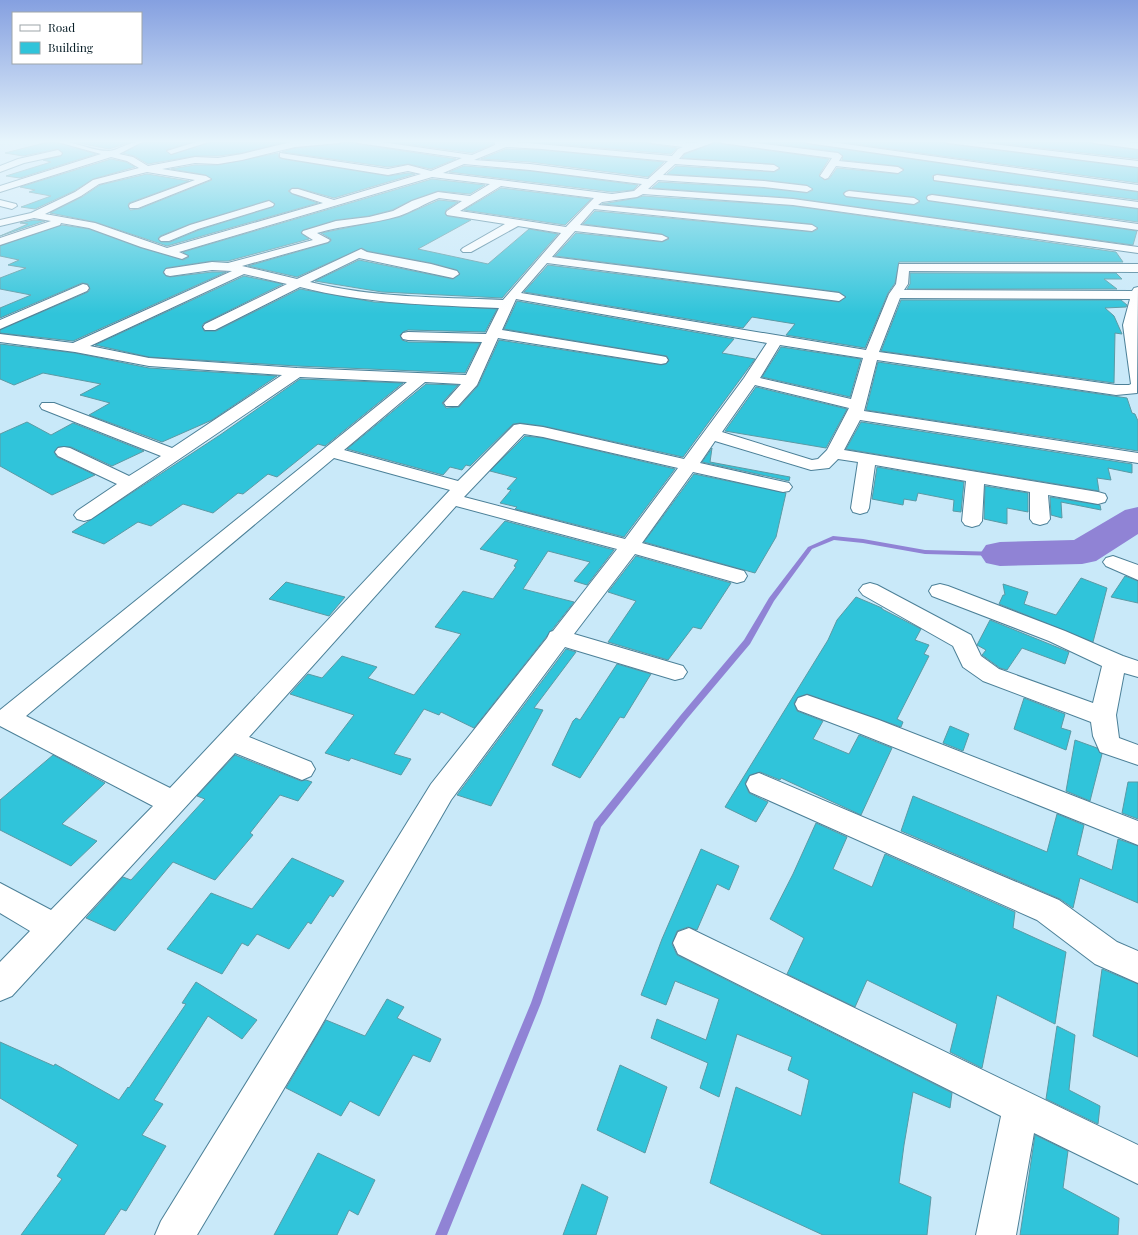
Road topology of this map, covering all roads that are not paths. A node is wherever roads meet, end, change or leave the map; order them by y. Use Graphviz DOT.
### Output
graph roads {
  1 [pos="68,199"];
  2 [pos="154,199"];
  3 [pos="320,199"];
  4 [pos="350,199"];
  5 [pos="428,199"];
  6 [pos="469,199"];
  7 [pos="472,199"];
  8 [pos="604,199"];
  9 [pos="746,199"];
  10 [pos="892,199"];
  11 [pos="936,199"];
  12 [pos="1091,199"];
  13 [pos="914,201"];
  14 [pos="0,203"];
  15 [pos="335,203"];
  16 [pos="269,204"];
  17 [pos="1138,205"];
  18 [pos="12,206"];
  19 [pos="134,206"];
  20 [pos="591,207"];
  21 [pos="34,215"];
  22 [pos="65,220"];
  23 [pos="0,223"];
  24 [pos="516,223"];
  25 [pos="1138,227"];
  26 [pos="812,228"];
  27 [pos="571,229"];
  28 [pos="662,238"];
  29 [pos="0,242"];
  30 [pos="145,245"];
  31 [pos="467,250"];
  32 [pos="1138,250"];
  33 [pos="169,251"];
  34 [pos="544,259"];
  35 [pos="212,266"];
  36 [pos="227,266"];
  37 [pos="1138,268"];
  38 [pos="243,270"];
  39 [pos="170,272"];
  40 [pos="452,274"];
  41 [pos="297,283"];
  42 [pos="83,288"];
  43 [pos="1137,293"];
  44 [pos="895,294"];
  45 [pos="840,297"];
  46 [pos="510,300"];
  47 [pos="0,325"];
  48 [pos="210,327"];
  49 [pos="492,335"];
  50 [pos="408,336"];
  51 [pos="0,338"];
  52 [pos="776,340"];
  53 [pos="75,348"];
  54 [pos="871,354"];
  55 [pos="660,360"];
  56 [pos="297,372"];
  57 [pos="422,377"];
  58 [pos="471,380"];
  59 [pos="751,380"];
  60 [pos="1138,382"];
  61 [pos="1138,386"];
  62 [pos="452,403"];
  63 [pos="48,406"];
  64 [pos="855,410"];
  65 [pos="712,434"];
  66 [pos="64,452"];
  67 [pos="331,452"];
  68 [pos="834,453"];
  69 [pos="175,455"];
  70 [pos="1138,458"];
  71 [pos="867,459"];
  72 [pos="689,466"];
  73 [pos="975,478"];
  74 [pos="131,484"];
  75 [pos="783,487"];
  76 [pos="1040,488"];
  77 [pos="457,493"];
  78 [pos="1098,498"];
  79 [pos="860,508"];
  80 [pos="84,515"];
  81 [pos="1040,520"];
  82 [pos="972,521"];
  83 [pos="630,546"];
  84 [pos="1113,562"];
  85 [pos="1138,573"];
  86 [pos="737,576"];
  87 [pos="870,590"];
  88 [pos="940,591"];
  89 [pos="558,637"];
  90 [pos="1115,662"];
  91 [pos="1138,669"];
  92 [pos="675,672"];
  93 [pos="807,704"];
  94 [pos="1104,717"];
  95 [pos="230,740"];
  96 [pos="1138,755"];
  97 [pos="302,769"];
  98 [pos="759,784"];
  99 [pos="172,803"];
  100 [pos="1138,833"];
  101 [pos="0,897"];
  102 [pos="54,928"];
  103 [pos="689,944"];
  104 [pos="1138,967"];
  105 [pos="0,985"];
  106 [pos="1021,1106"];
  107 [pos="1138,1165"];
  108 [pos="175,1235"];
  109 [pos="996,1235"];
  1 -- 21 [label="street"];
  2 -- 19 [label="street"];
  3 -- 15 [label="street"];
  4 -- 15 [label="street"];
  5 -- 36 [label="street"];
  6 -- 7 [label="street"];
  7 -- 24 [label="street"];
  8 -- 20 [label="street"];
  9 -- 32 [label="street"];
  10 -- 13 [label="street"];
  11 -- 25 [label="street"];
  12 -- 17 [label="street"];
  14 -- 18 [label="street"];
  15 -- 33 [label="street"];
  16 -- 30 [label="street"];
  20 -- 26 [label="street"];
  20 -- 27 [label="street"];
  21 -- 22 [label="street"];
  21 -- 23 [label="street"];
  22 -- 29 [label="street"];
  22 -- 30 [label="street"];
  24 -- 27 [label="street"];
  24 -- 31 [label="street"];
  27 -- 28 [label="street"];
  27 -- 34 [label="street"];
  30 -- 33 [label="street"];
  33 -- 35 [label="street"];
  34 -- 45 [label="street"];
  34 -- 46 [label="street"];
  35 -- 36 [label="street"];
  35 -- 39 [label="street"];
  36 -- 38 [label="street"];
  37 -- 44 [label="street"];
  38 -- 41 [label="street"];
  38 -- 53 [label="street"];
  40 -- 41 [label="street"];
  41 -- 46 [label="street"];
  41 -- 48 [label="street"];
  42 -- 47 [label="street"];
  43 -- 44 [label="street"];
  43 -- 60 [label="street"];
  44 -- 54 [label="street"];
  46 -- 49 [label="street"];
  46 -- 52 [label="street"];
  49 -- 50 [label="street"];
  49 -- 55 [label="street"];
  49 -- 58 [label="street"];
  51 -- 53 [label="street"];
  52 -- 54 [label="street"];
  52 -- 59 [label="street"];
  53 -- 56 [label="street"];
  54 -- 61 [label="street"];
  54 -- 64 [label="street"];
  56 -- 57 [label="street"];
  56 -- 69 [label="street"];
  57 -- 58 [label="street"];
  57 -- 67 [label="street"];
  58 -- 62 [label="street"];
  59 -- 64 [label="street"];
  59 -- 65 [label="street"];
  63 -- 69 [label="street"];
  64 -- 68 [label="street"];
  64 -- 70 [label="street"];
  65 -- 68 [label="street"];
  65 -- 72 [label="street"];
  66 -- 74 [label="street"];
  67 -- 77 [label="street"];
  67 -- 99 [label="street"];
  68 -- 71 [label="street"];
  69 -- 74 [label="street"];
  71 -- 73 [label="street"];
  71 -- 79 [label="street"];
  72 -- 75 [label="street"];
  72 -- 77 [label="street"];
  72 -- 83 [label="street"];
  73 -- 76 [label="street"];
  73 -- 82 [label="street"];
  74 -- 80 [label="street"];
  76 -- 78 [label="street"];
  76 -- 81 [label="street"];
  77 -- 83 [label="street"];
  77 -- 95 [label="street"];
  83 -- 86 [label="street"];
  83 -- 89 [label="street"];
  84 -- 85 [label="street"];
  87 -- 94 [label="street"];
  88 -- 90 [label="street"];
  89 -- 92 [label="street"];
  89 -- 108 [label="street"];
  90 -- 91 [label="street"];
  90 -- 94 [label="street"];
  93 -- 100 [label="street"];
  94 -- 96 [label="street"];
  95 -- 97 [label="street"];
  95 -- 99 [label="street"];
  98 -- 104 [label="street"];
  99 -- 102 [label="street"];
  101 -- 102 [label="street"];
  102 -- 105 [label="street"];
  103 -- 106 [label="street"];
  106 -- 107 [label="street"];
  106 -- 109 [label="street"];
}
